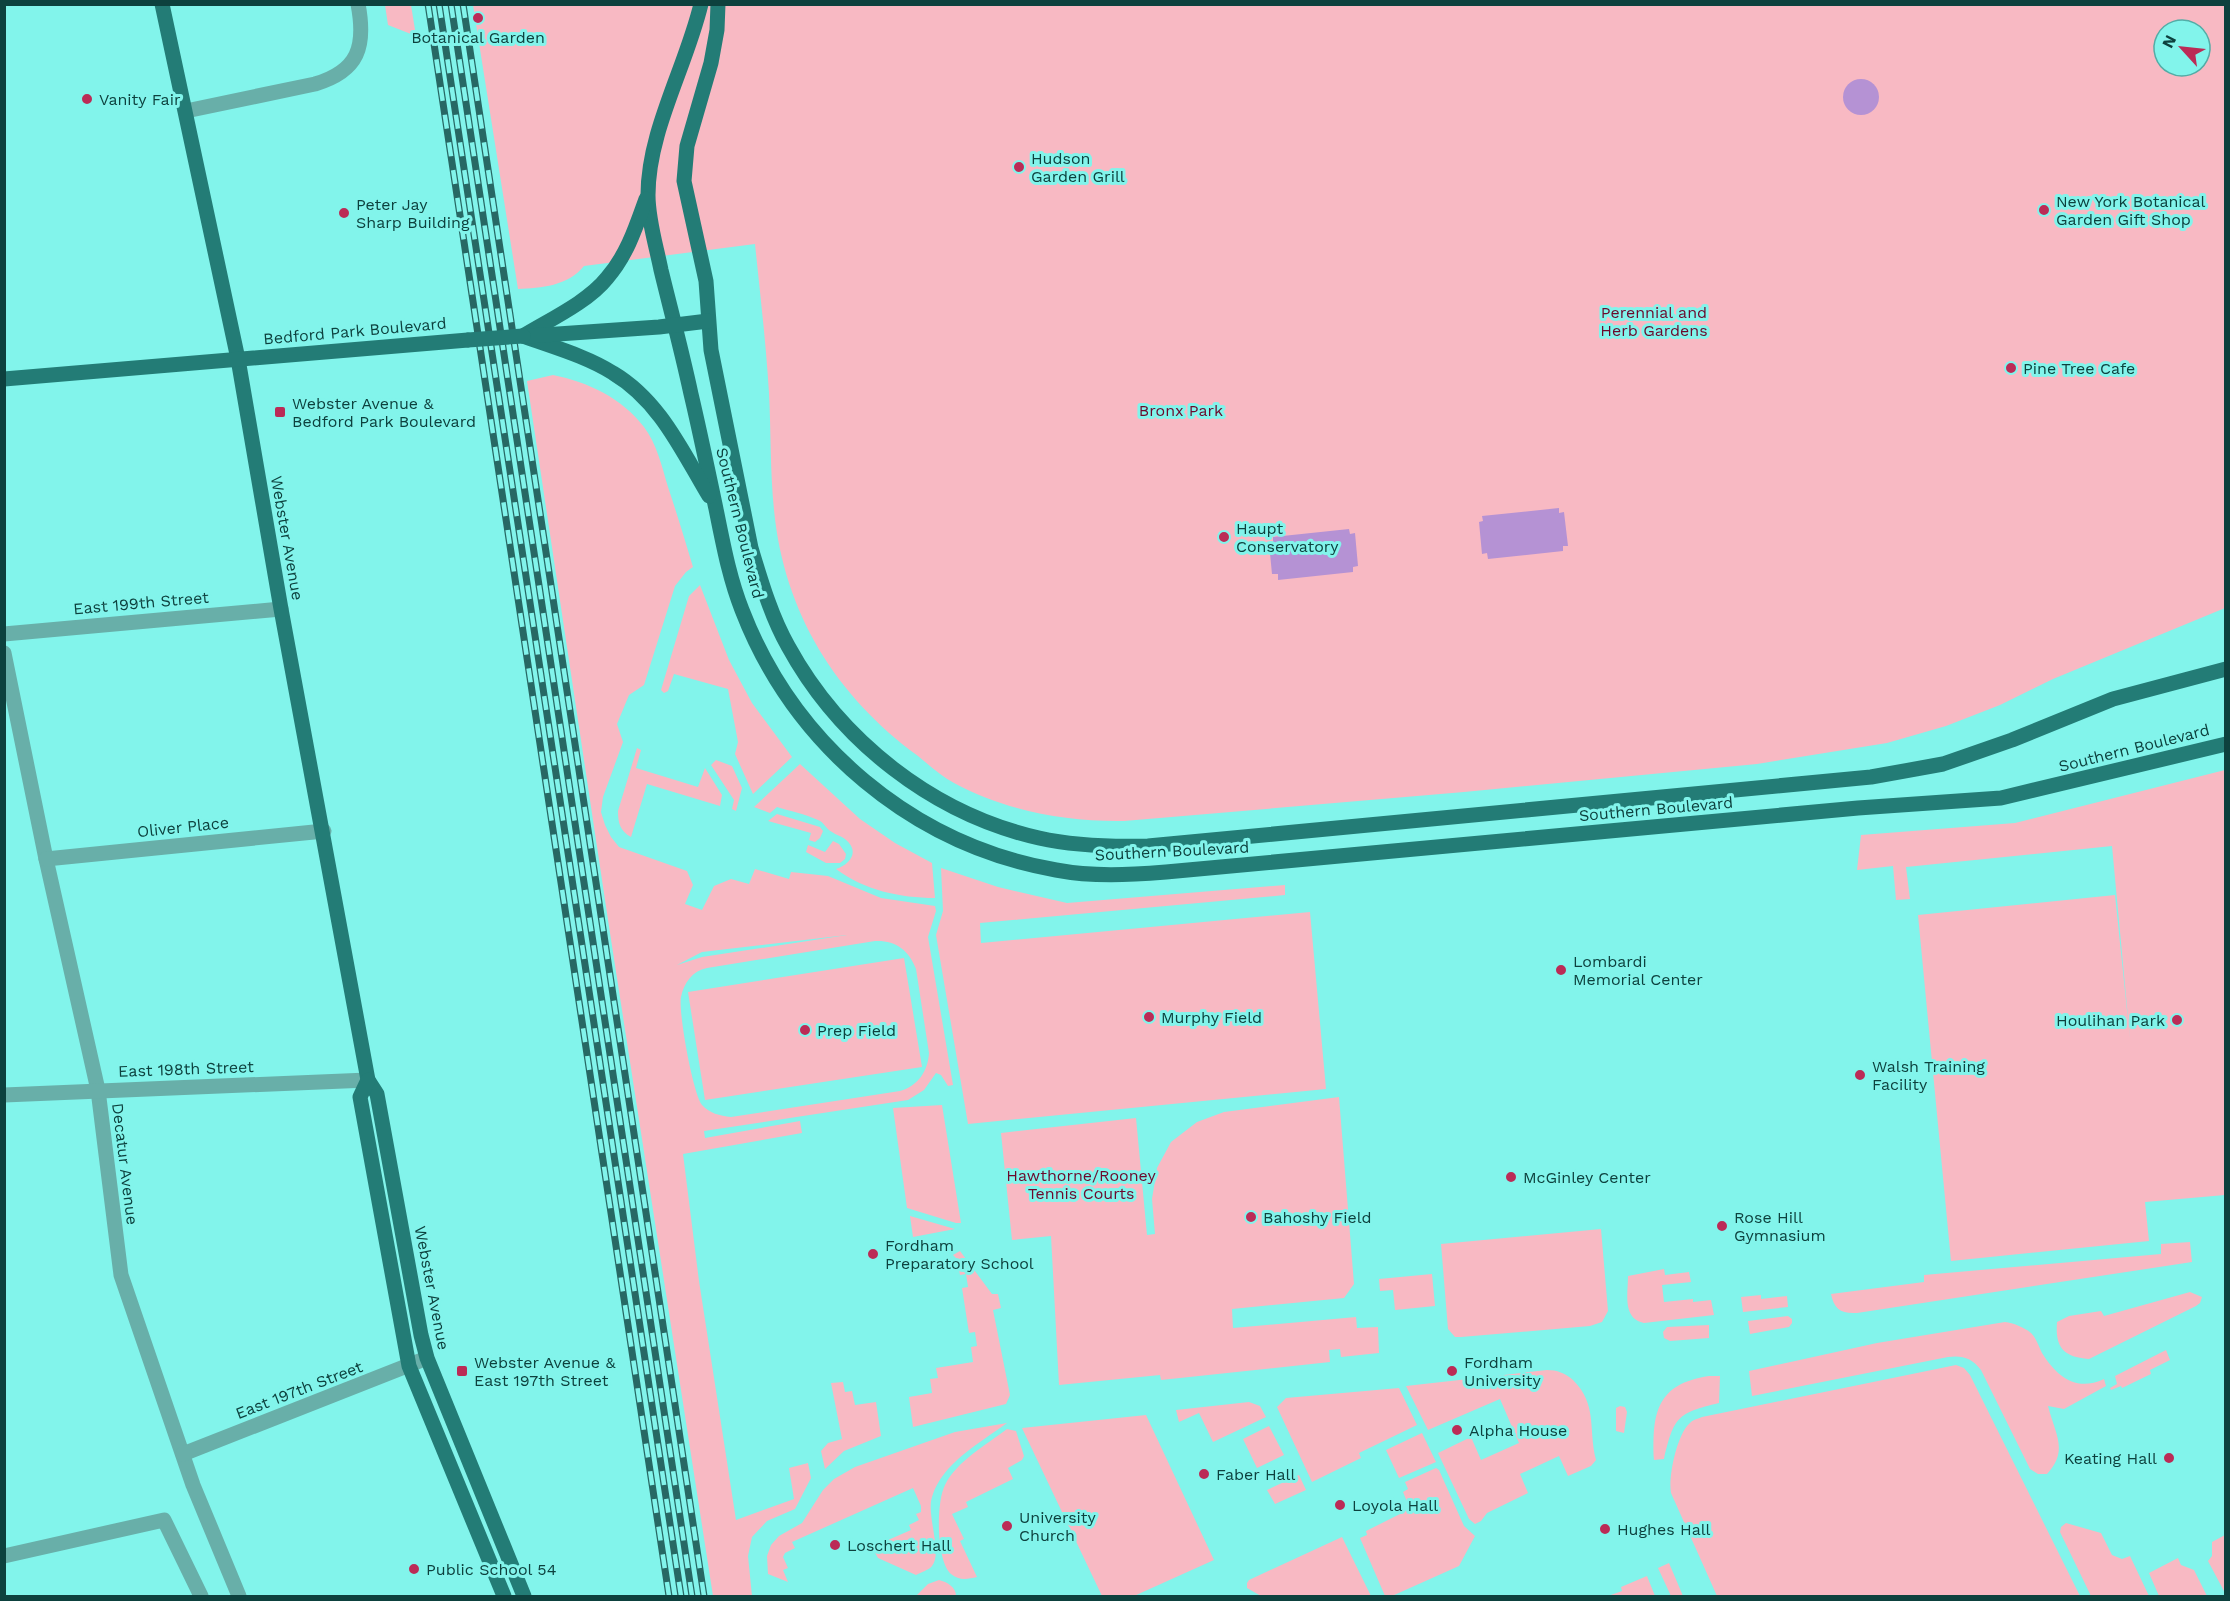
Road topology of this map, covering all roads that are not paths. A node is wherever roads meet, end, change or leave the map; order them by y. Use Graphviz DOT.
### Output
graph roads {
  1 [pos="162,4"];
  2 [pos="358,4"];
  3 [pos="701,4"];
  4 [pos="718,4"];
  5 [pos="186,111"];
  6 [pos="648,194"];
  7 [pos="708,321"];
  8 [pos="676,325"];
  9 [pos="523,336"];
  10 [pos="238,359"];
  11 [pos="4,379"];
  12 [pos="716,507"];
  13 [pos="281,609"];
  14 [pos="4,634"];
  15 [pos="4,653"];
  16 [pos="2226,669"];
  17 [pos="2226,744"];
  18 [pos="324,831"];
  19 [pos="46,859"];
  20 [pos="368,1080"];
  21 [pos="98,1090"];
  22 [pos="4,1095"];
  23 [pos="427,1358"];
  24 [pos="409,1366"];
  25 [pos="183,1454"];
  26 [pos="4,1556"];
  27 [pos="201,1596"];
  28 [pos="239,1596"];
  29 [pos="504,1596"];
  30 [pos="524,1596"];
  1 -- 5 [label="main road, Webster Avenue"];
  2 -- 5 [label="street"];
  3 -- 6 [label="main road, Southern Boulevard"];
  4 -- 7 [label="main road, Southern Boulevard"];
  5 -- 10 [label="main road, Webster Avenue"];
  6 -- 8 [label="main road, Southern Boulevard"];
  6 -- 9 [label="main road"];
  7 -- 8 [label="main road, Bedford Park Boulevard"];
  7 -- 16 [label="main road, Southern Boulevard"];
  8 -- 9 [label="main road, Bedford Park Boulevard"];
  8 -- 12 [label="main road, Southern Boulevard"];
  9 -- 10 [label="main road, Bedford Park Boulevard, bridge"];
  9 -- 12 [label="main road"];
  10 -- 11 [label="main road, Bedford Park Boulevard"];
  10 -- 13 [label="main road, Webster Avenue"];
  12 -- 17 [label="main road, Southern Boulevard"];
  13 -- 14 [label="street, East 199th Street"];
  13 -- 18 [label="main road, Webster Avenue"];
  15 -- 19 [label="street, Decatur Avenue"];
  18 -- 19 [label="street, Oliver Place"];
  18 -- 20 [label="main road, Webster Avenue"];
  19 -- 21 [label="street, Decatur Avenue"];
  20 -- 21 [label="street, East 198th Street"];
  20 -- 23 [label="main road, Webster Avenue"];
  20 -- 24 [label="main road, Webster Avenue"];
  21 -- 22 [label="street, East 198th Street"];
  21 -- 25 [label="street, Decatur Avenue"];
  23 -- 24 [label="street, East 197th Street"];
  23 -- 30 [label="main road, Webster Avenue"];
  24 -- 25 [label="street, East 197th Street"];
  24 -- 29 [label="main road, Webster Avenue"];
  25 -- 28 [label="street, Decatur Avenue"];
  26 -- 27 [label="street"];
}
